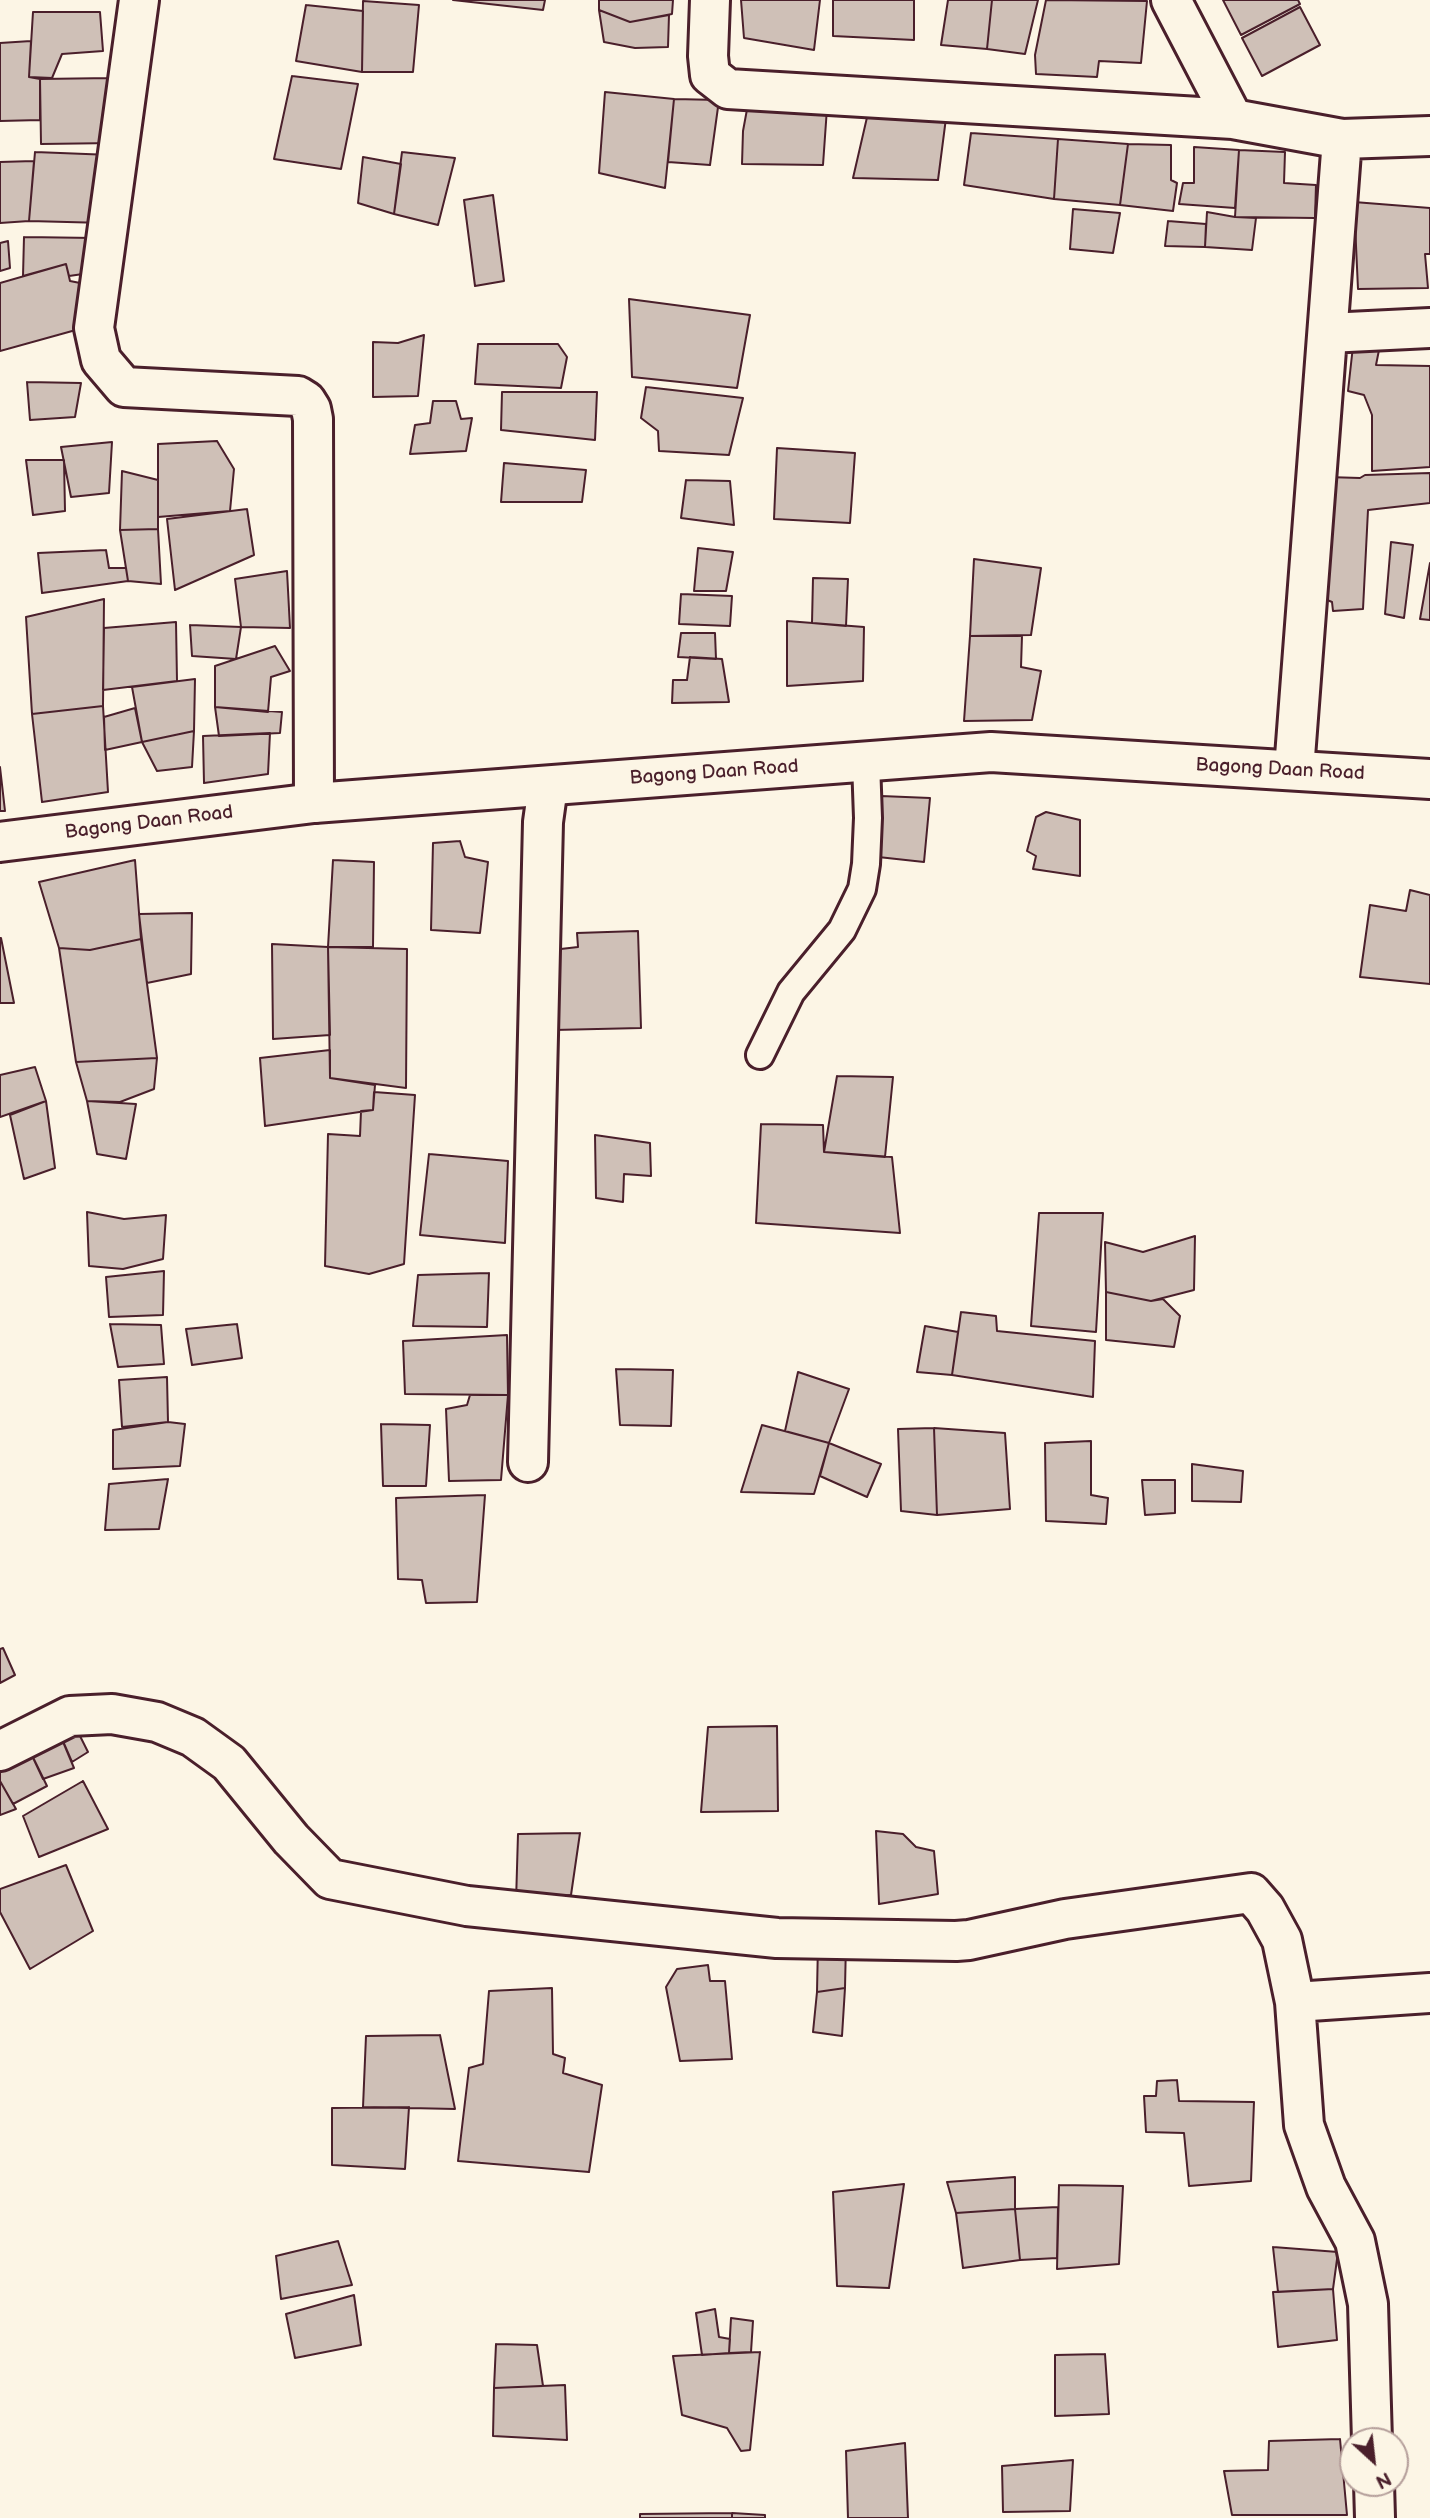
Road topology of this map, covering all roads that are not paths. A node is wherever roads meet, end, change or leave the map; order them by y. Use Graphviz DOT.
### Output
graph roads {
  1 [pos="139,0"];
  2 [pos="709,0"];
  3 [pos="1171,0"];
  4 [pos="1233,119"];
  5 [pos="1430,136"];
  6 [pos="1342,139"];
  7 [pos="1430,328"];
  8 [pos="1328,333"];
  9 [pos="866,762"];
  10 [pos="1294,770"];
  11 [pos="1430,779"];
  12 [pos="548,786"];
  13 [pos="314,803"];
  14 [pos="0,842"];
  15 [pos="760,1055"];
  16 [pos="528,1462"];
  17 [pos="0,1751"];
  18 [pos="1430,1993"];
  19 [pos="1294,2002"];
  20 [pos="1372,2427"];
  21 [pos="1374,2497"];
  22 [pos="1375,2518"];
  1 -- 13 [label="street"];
  2 -- 4 [label="street"];
  3 -- 4 [label="street"];
  4 -- 6 [label="street"];
  5 -- 6 [label="street"];
  6 -- 8 [label="street"];
  7 -- 8 [label="street"];
  8 -- 10 [label="street"];
  9 -- 10 [label="street, Bagong Daan Road"];
  9 -- 12 [label="street, Bagong Daan Road"];
  9 -- 15 [label="lane"];
  10 -- 11 [label="street, Bagong Daan Road"];
  12 -- 13 [label="street, Bagong Daan Road"];
  12 -- 16 [label="street"];
  13 -- 14 [label="street, Bagong Daan Road"];
  17 -- 19 [label="street"];
  18 -- 19 [label="street"];
  19 -- 20 [label="street"];
  21 -- 22 [label="street"];
}
